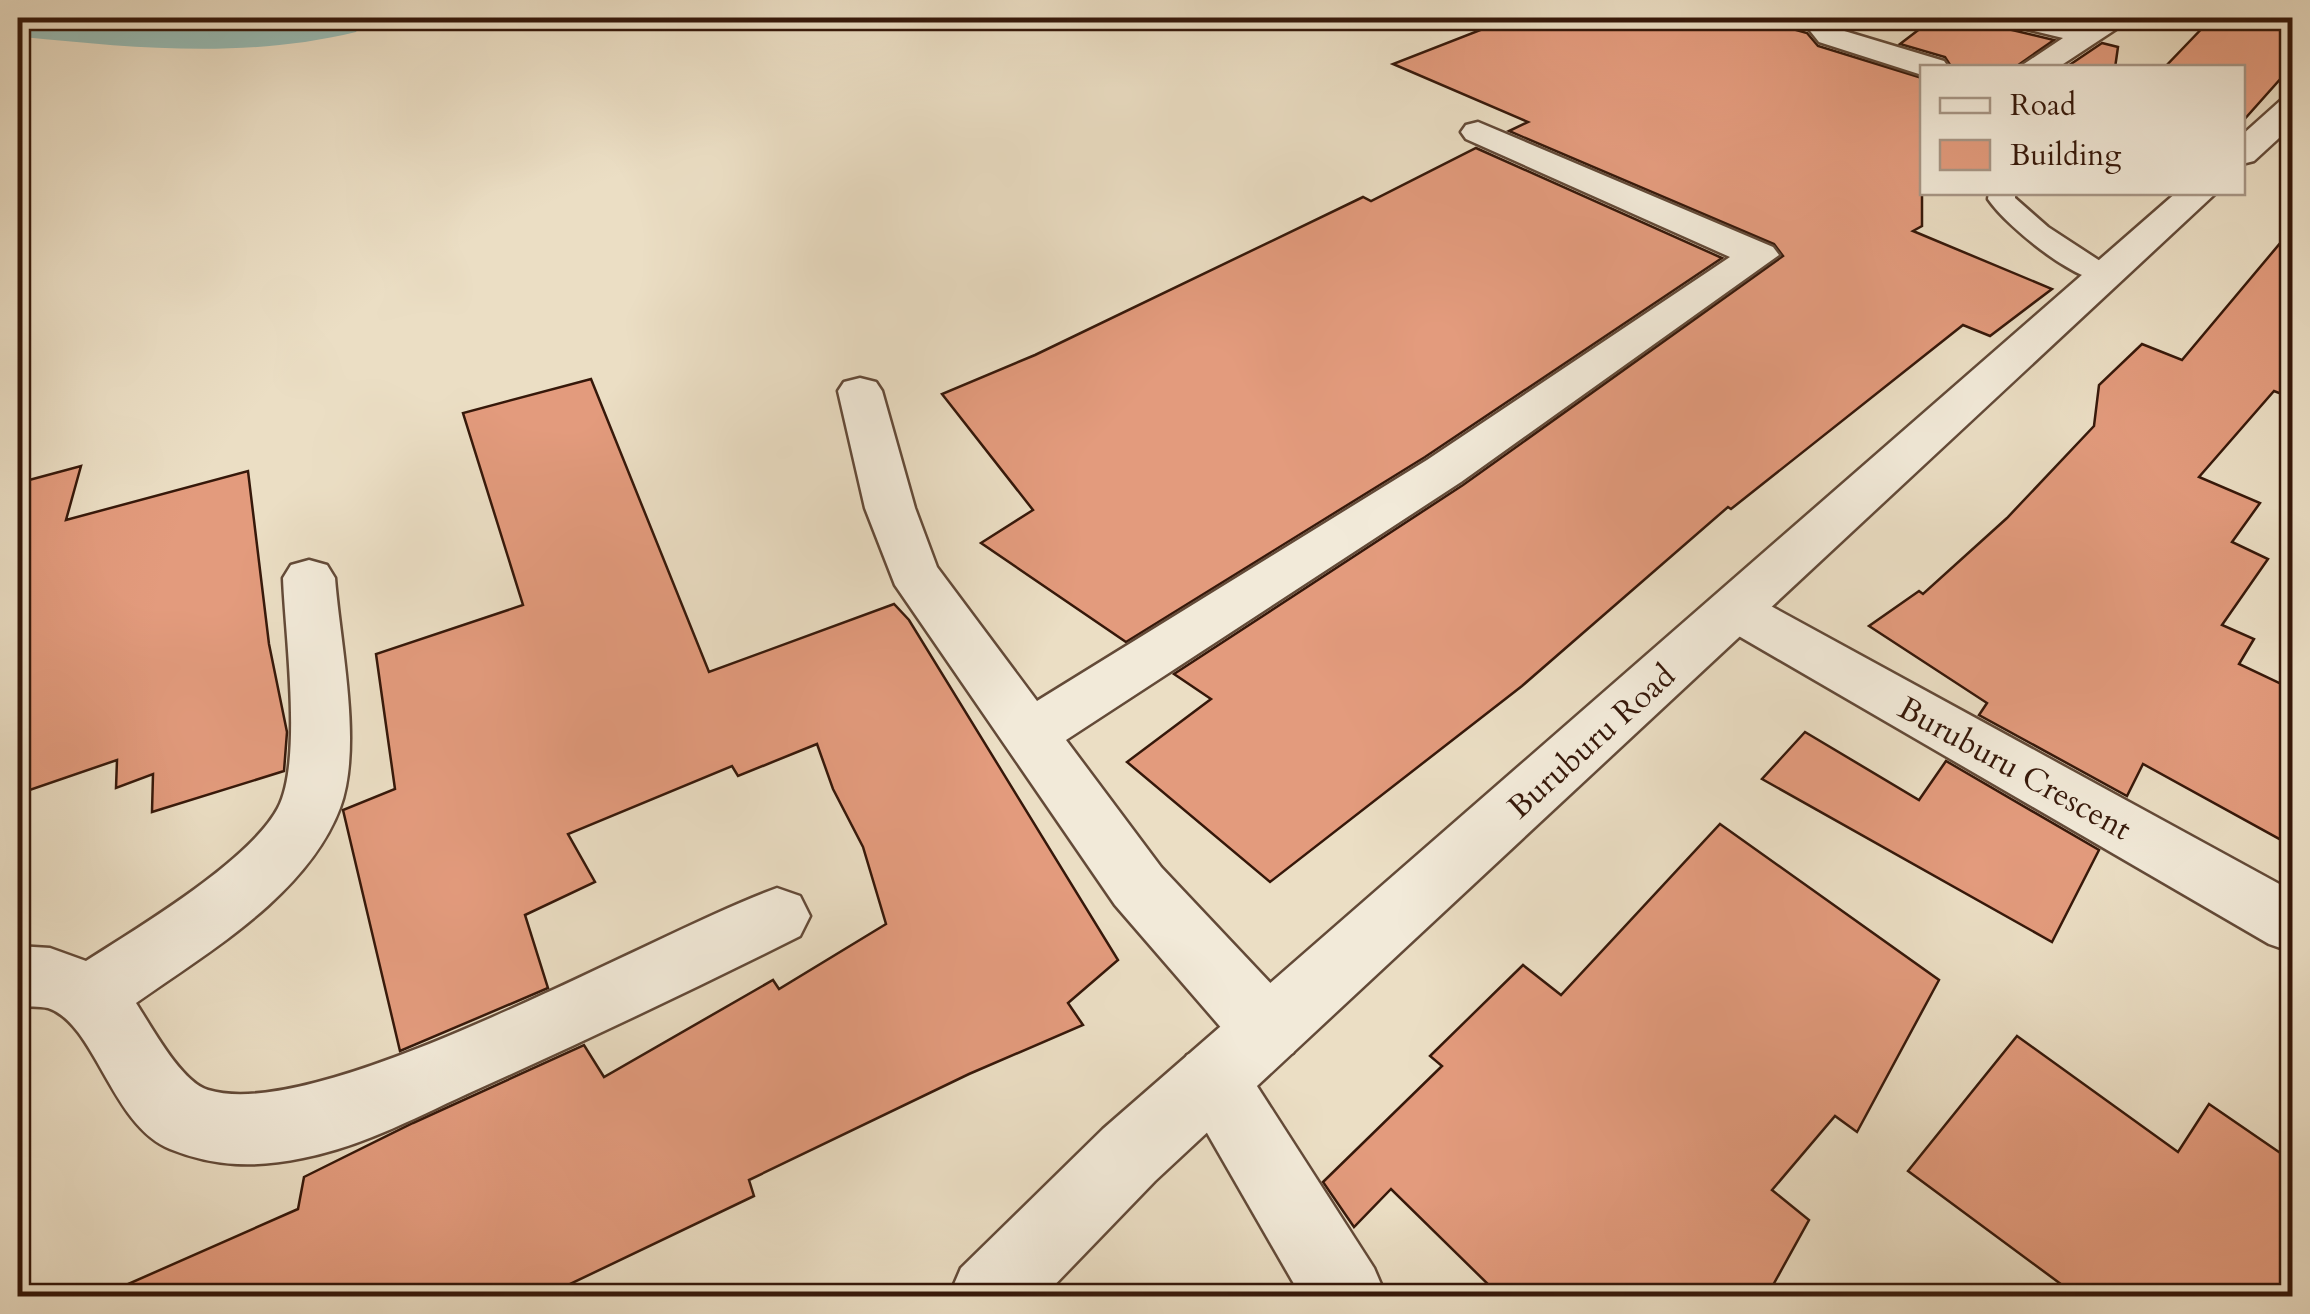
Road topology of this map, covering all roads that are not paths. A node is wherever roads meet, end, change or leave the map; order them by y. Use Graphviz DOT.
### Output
graph roads {
  1 [pos="1830,18"];
  2 [pos="2016,18"];
  3 [pos="2118,18"];
  4 [pos="2087,34"];
  5 [pos="1923,65"];
  6 [pos="2039,65"];
  7 [pos="2292,108"];
  8 [pos="1478,132"];
  9 [pos="2245,151"];
  10 [pos="2002,195"];
  11 [pos="2197,195"];
  12 [pos="2108,276"];
  13 [pos="860,390"];
  14 [pos="308,578"];
  15 [pos="1737,611"];
  16 [pos="1030,734"];
  17 [pos="777,916"];
  18 [pos="2292,924"];
  19 [pos="18,976"];
  20 [pos="92,996"];
  21 [pos="1268,1030"];
  22 [pos="1212,1080"];
  23 [pos="989,1296"];
  24 [pos="1346,1296"];
  1 -- 5 [label="street"];
  2 -- 4 [label="street"];
  3 -- 4 [label="street"];
  4 -- 6 [label="street"];
  7 -- 9 [label="street"];
  8 -- 16 [label="street"];
  10 -- 12 [label="lane"];
  11 -- 12 [label="street, Buruburu Road"];
  12 -- 15 [label="street, Buruburu Road"];
  13 -- 16 [label="street"];
  14 -- 20 [label="street"];
  15 -- 18 [label="street, Buruburu Crescent"];
  15 -- 21 [label="street, Buruburu Road"];
  16 -- 21 [label="street"];
  17 -- 20 [label="street"];
  19 -- 20 [label="street"];
  21 -- 22 [label="street, Buruburu Road"];
  22 -- 23 [label="street, Buruburu Road"];
  22 -- 24 [label="street"];
}
